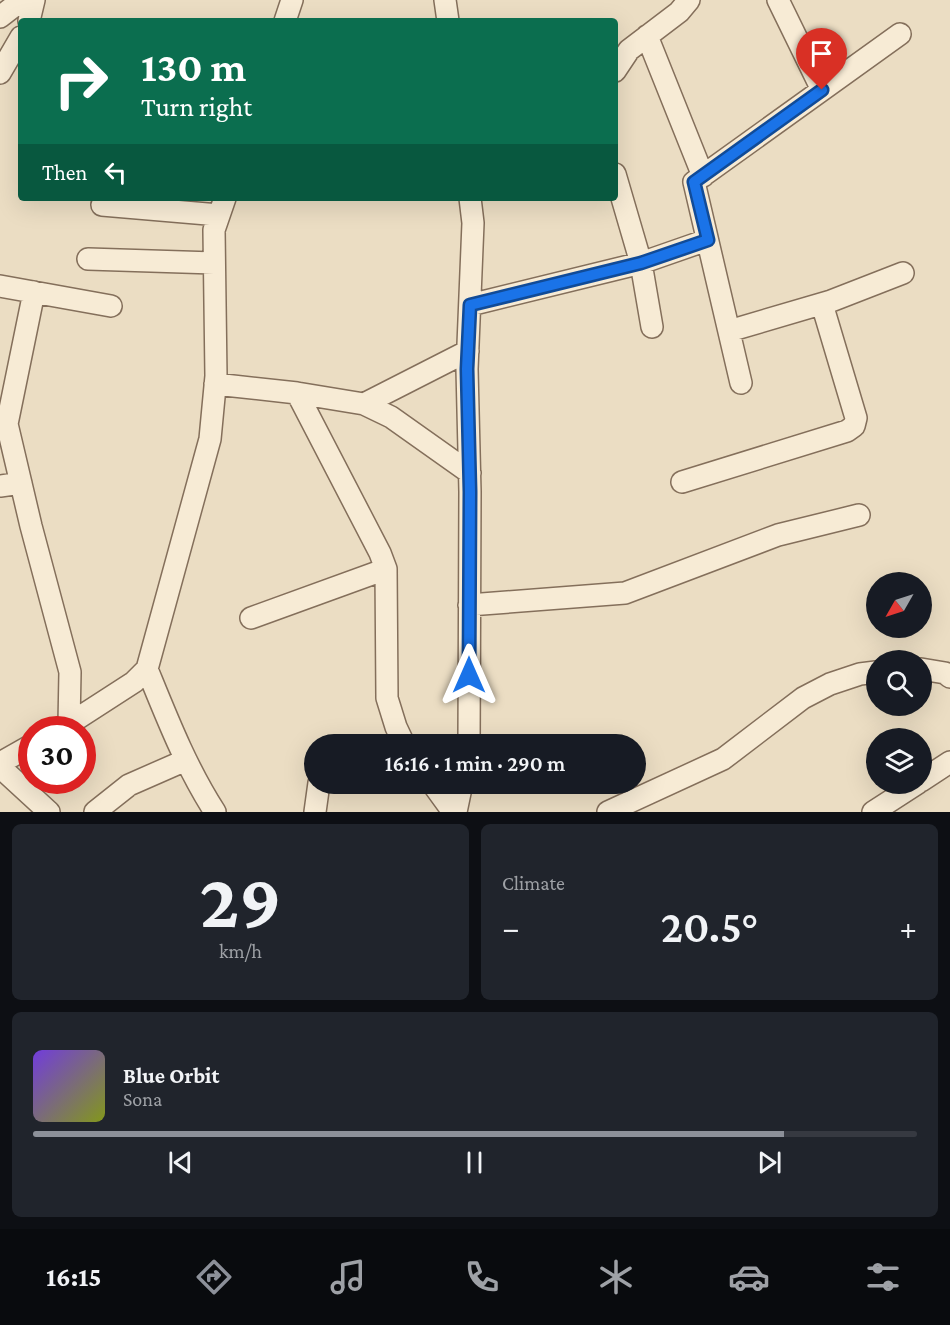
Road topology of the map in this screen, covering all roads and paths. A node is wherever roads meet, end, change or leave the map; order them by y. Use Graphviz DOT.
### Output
graph roads {
  1 [pos="22,0"];
  2 [pos="34,0"];
  3 [pos="292,0"];
  4 [pos="445,0"];
  5 [pos="689,0"];
  6 [pos="778,0"];
  7 [pos="0,17"];
  8 [pos="30,18"];
  9 [pos="286,18"];
  10 [pos="448,18"];
  11 [pos="900,34"];
  12 [pos="647,36"];
  13 [pos="18,42"];
  14 [pos="618,66"];
  15 [pos="0,73"];
  16 [pos="822,90"];
  17 [pos="703,176"];
  18 [pos="618,184"];
  19 [pos="470,201"];
  20 [pos="102,205"];
  21 [pos="222,206"];
  22 [pos="708,240"];
  23 [pos="88,259"];
  24 [pos="214,263"];
  25 [pos="641,263"];
  26 [pos="903,273"];
  27 [pos="0,286"];
  28 [pos="34,292"];
  29 [pos="822,304"];
  30 [pos="470,305"];
  31 [pos="111,306"];
  32 [pos="652,327"];
  33 [pos="729,331"];
  34 [pos="468,351"];
  35 [pos="741,383"];
  36 [pos="215,384"];
  37 [pos="297,393"];
  38 [pos="364,404"];
  39 [pos="470,473"];
  40 [pos="682,482"];
  41 [pos="10,485"];
  42 [pos="859,515"];
  43 [pos="386,569"];
  44 [pos="469,605"];
  45 [pos="251,618"];
  46 [pos="147,669"];
  47 [pos="932,671"];
  48 [pos="866,673"];
  49 [pos="950,677"];
  50 [pos="66,716"];
  51 [pos="82,716"];
  52 [pos="400,734"];
  53 [pos="469,734"];
  54 [pos="18,754"];
  55 [pos="186,760"];
  56 [pos="950,762"];
  57 [pos="0,765"];
  58 [pos="932,774"];
  59 [pos="316,794"];
  60 [pos="440,794"];
  61 [pos="459,794"];
  62 [pos="901,794"];
  63 [pos="49,812"];
  64 [pos="95,812"];
  65 [pos="214,812"];
  66 [pos="315,812"];
  67 [pos="454,812"];
  68 [pos="608,812"];
  69 [pos="873,812"];
  1 -- 7 [label="street"];
  2 -- 8 [label="street"];
  3 -- 9 [label="street"];
  4 -- 10 [label="street"];
  5 -- 12 [label="street"];
  6 -- 16 [label="street"];
  11 -- 16 [label="street"];
  12 -- 14 [label="street"];
  12 -- 17 [label="street"];
  13 -- 15 [label="street"];
  16 -- 17 [label="street"];
  17 -- 22 [label="street"];
  18 -- 25 [label="street"];
  19 -- 30 [label="street"];
  20 -- 21 [label="street"];
  21 -- 24 [label="street"];
  22 -- 25 [label="street"];
  22 -- 33 [label="street"];
  23 -- 24 [label="street"];
  24 -- 36 [label="street"];
  25 -- 30 [label="street"];
  25 -- 32 [label="street"];
  26 -- 29 [label="street"];
  27 -- 28 [label="street"];
  28 -- 31 [label="street"];
  28 -- 41 [label="street"];
  29 -- 33 [label="street"];
  29 -- 40 [label="street"];
  30 -- 34 [label="street"];
  33 -- 35 [label="street"];
  34 -- 38 [label="street"];
  34 -- 39 [label="street"];
  36 -- 37 [label="street"];
  36 -- 46 [label="street"];
  37 -- 38 [label="street"];
  37 -- 43 [label="street"];
  38 -- 39 [label="street"];
  39 -- 44 [label="street"];
  41 -- 50 [label="street"];
  42 -- 44 [label="street"];
  43 -- 45 [label="street"];
  43 -- 52 [label="street"];
  44 -- 53 [label="street"];
  46 -- 51 [label="street"];
  46 -- 55 [label="street"];
  47 -- 49 [label="street"];
  48 -- 68 [label="street"];
  54 -- 57 [label="street"];
  55 -- 64 [label="street"];
  55 -- 65 [label="street"];
  56 -- 58 [label="street"];
  57 -- 63 [label="street"];
  59 -- 66 [label="street"];
  60 -- 67 [label="street"];
  61 -- 67 [label="street"];
  62 -- 69 [label="street"];
}
